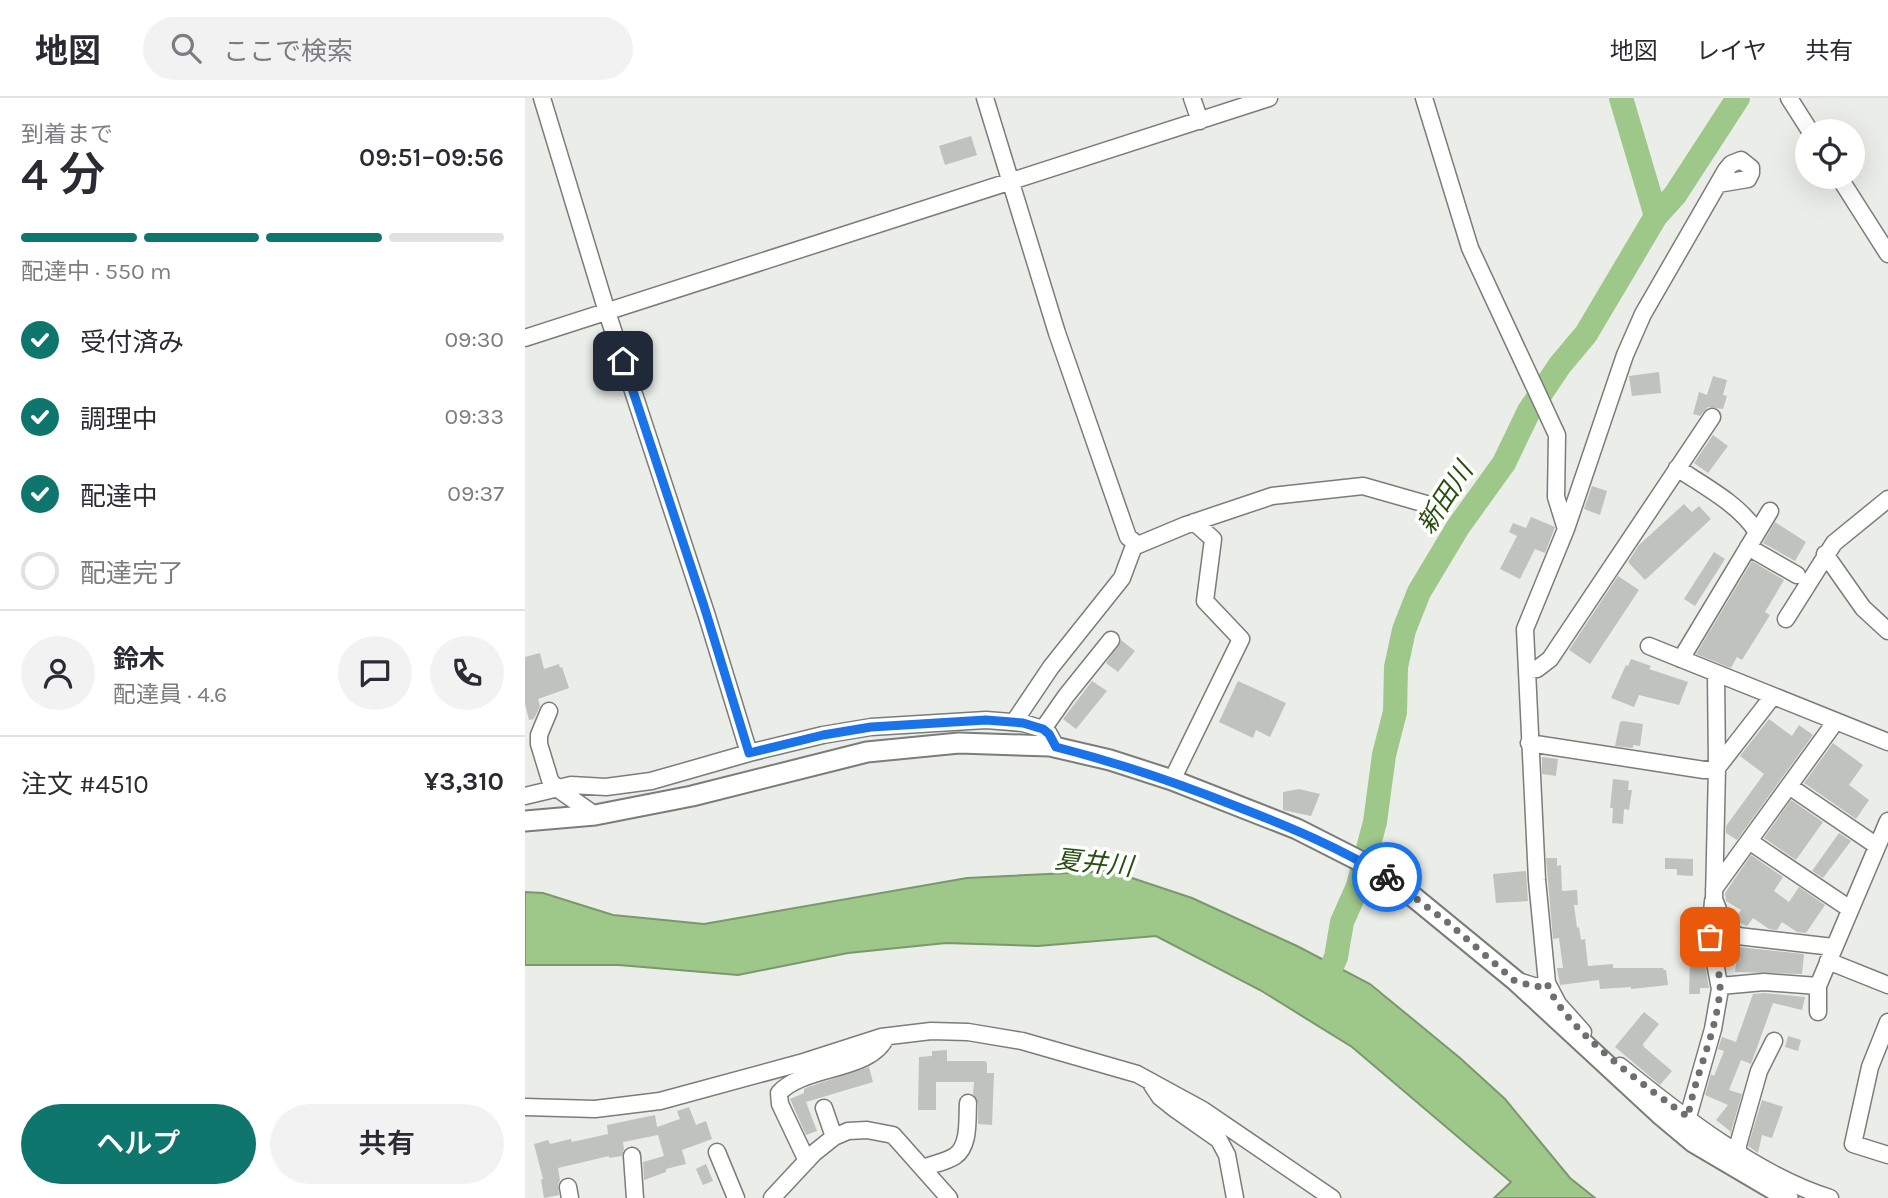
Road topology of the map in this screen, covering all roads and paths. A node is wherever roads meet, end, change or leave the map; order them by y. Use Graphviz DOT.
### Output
graph roads {
  1 [pos="542,98"];
  2 [pos="985,98"];
  3 [pos="1192,98"];
  4 [pos="1269,98"];
  5 [pos="1424,98"];
  6 [pos="1789,98"];
  7 [pos="1802,119"];
  8 [pos="1200,121"];
  9 [pos="1013,181"];
  10 [pos="1718,184"];
  11 [pos="1847,189"];
  12 [pos="1888,254"];
  13 [pos="607,312"];
  14 [pos="525,338"];
  15 [pos="1712,417"];
  16 [pos="1677,468"];
  17 [pos="1887,501"];
  18 [pos="1440,508"];
  19 [pos="1770,511"];
  20 [pos="1194,522"];
  21 [pos="1566,528"];
  22 [pos="1757,532"];
  23 [pos="1135,543"];
  24 [pos="1748,547"];
  25 [pos="1825,554"];
  26 [pos="1797,575"];
  27 [pos="1786,619"];
  28 [pos="1888,631"];
  29 [pos="1111,640"];
  30 [pos="1649,646"];
  31 [pos="1681,659"];
  32 [pos="1528,670"];
  33 [pos="1716,674"];
  34 [pos="1773,696"];
  35 [pos="549,711"];
  36 [pos="1836,721"];
  37 [pos="1014,722"];
  38 [pos="1043,729"];
  39 [pos="1888,742"];
  40 [pos="1529,743"];
  41 [pos="1056,747"];
  42 [pos="749,753"];
  43 [pos="1717,768"];
  44 [pos="1172,780"];
  45 [pos="1789,786"];
  46 [pos="555,787"];
  47 [pos="525,796"];
  48 [pos="595,815"];
  49 [pos="525,821"];
  50 [pos="1888,821"];
  51 [pos="1749,841"];
  52 [pos="1878,846"];
  53 [pos="1714,894"];
  54 [pos="1850,909"];
  55 [pos="1831,954"];
  56 [pos="1515,981"];
  57 [pos="1547,983"];
  58 [pos="1888,985"];
  59 [pos="1720,986"];
  60 [pos="1818,986"];
  61 [pos="1818,1012"];
  62 [pos="1888,1022"];
  63 [pos="886,1037"];
  64 [pos="1775,1041"];
  65 [pos="1150,1081"];
  66 [pos="968,1103"];
  67 [pos="525,1107"];
  68 [pos="824,1108"];
  69 [pos="1688,1117"];
  70 [pos="834,1137"];
  71 [pos="717,1152"];
  72 [pos="1738,1153"];
  73 [pos="1888,1155"];
  74 [pos="632,1156"];
  75 [pos="807,1161"];
  76 [pos="923,1168"];
  77 [pos="635,1198"];
  78 [pos="736,1198"];
  79 [pos="772,1198"];
  80 [pos="949,1198"];
  81 [pos="1235,1198"];
  82 [pos="1332,1198"];
  83 [pos="1788,1198"];
  84 [pos="1830,1198"];
  1 -- 13 [label="street"];
  2 -- 9 [label="street"];
  3 -- 8 [label="street"];
  4 -- 8 [label="street"];
  5 -- 21 [label="street"];
  6 -- 7 [label="street"];
  8 -- 9 [label="street"];
  9 -- 13 [label="street"];
  9 -- 23 [label="street"];
  10 -- 21 [label="street"];
  11 -- 12 [label="street"];
  13 -- 14 [label="street"];
  13 -- 42 [label="street"];
  15 -- 16 [label="street"];
  16 -- 22 [label="street"];
  16 -- 32 [label="street"];
  17 -- 25 [label="street"];
  18 -- 20 [label="street"];
  19 -- 22 [label="street"];
  20 -- 23 [label="street"];
  20 -- 44 [label="street"];
  21 -- 32 [label="street"];
  22 -- 24 [label="street"];
  23 -- 37 [label="street"];
  24 -- 26 [label="street"];
  24 -- 31 [label="street"];
  25 -- 27 [label="street"];
  25 -- 28 [label="street"];
  29 -- 38 [label="street"];
  30 -- 31 [label="street"];
  31 -- 33 [label="street"];
  32 -- 40 [label="street"];
  33 -- 34 [label="street"];
  33 -- 43 [label="street"];
  34 -- 36 [label="street"];
  34 -- 43 [label="street"];
  35 -- 46 [label="street"];
  36 -- 39 [label="street"];
  36 -- 45 [label="street"];
  37 -- 38 [label="street"];
  37 -- 42 [label="street"];
  38 -- 41 [label="street"];
  40 -- 43 [label="street"];
  40 -- 57 [label="street"];
  41 -- 44 [label="street"];
  41 -- 48 [label="street"];
  42 -- 46 [label="street"];
  43 -- 53 [label="street"];
  44 -- 56 [label="street"];
  45 -- 51 [label="street"];
  45 -- 52 [label="street"];
  46 -- 47 [label="street"];
  46 -- 48 [label="street"];
  48 -- 49 [label="street"];
  50 -- 52 [label="street"];
  51 -- 53 [label="street"];
  51 -- 54 [label="street"];
  52 -- 54 [label="street"];
  53 -- 55 [label="street"];
  53 -- 59 [label="street"];
  54 -- 55 [label="street"];
  55 -- 58 [label="street"];
  55 -- 60 [label="street"];
  56 -- 57 [label="street"];
  56 -- 83 [label="street"];
  57 -- 69 [label="street"];
  59 -- 60 [label="street"];
  59 -- 69 [label="street"];
  60 -- 61 [label="street"];
  62 -- 73 [label="street"];
  63 -- 65 [label="street"];
  63 -- 67 [label="street"];
  63 -- 75 [label="street"];
  64 -- 72 [label="street"];
  65 -- 81 [label="street"];
  65 -- 82 [label="street"];
  66 -- 76 [label="street"];
  68 -- 70 [label="street"];
  69 -- 72 [label="street"];
  70 -- 75 [label="street"];
  70 -- 76 [label="street"];
  71 -- 78 [label="street"];
  72 -- 84 [label="street"];
  74 -- 77 [label="street"];
  75 -- 79 [label="street"];
  76 -- 80 [label="street"];
}
